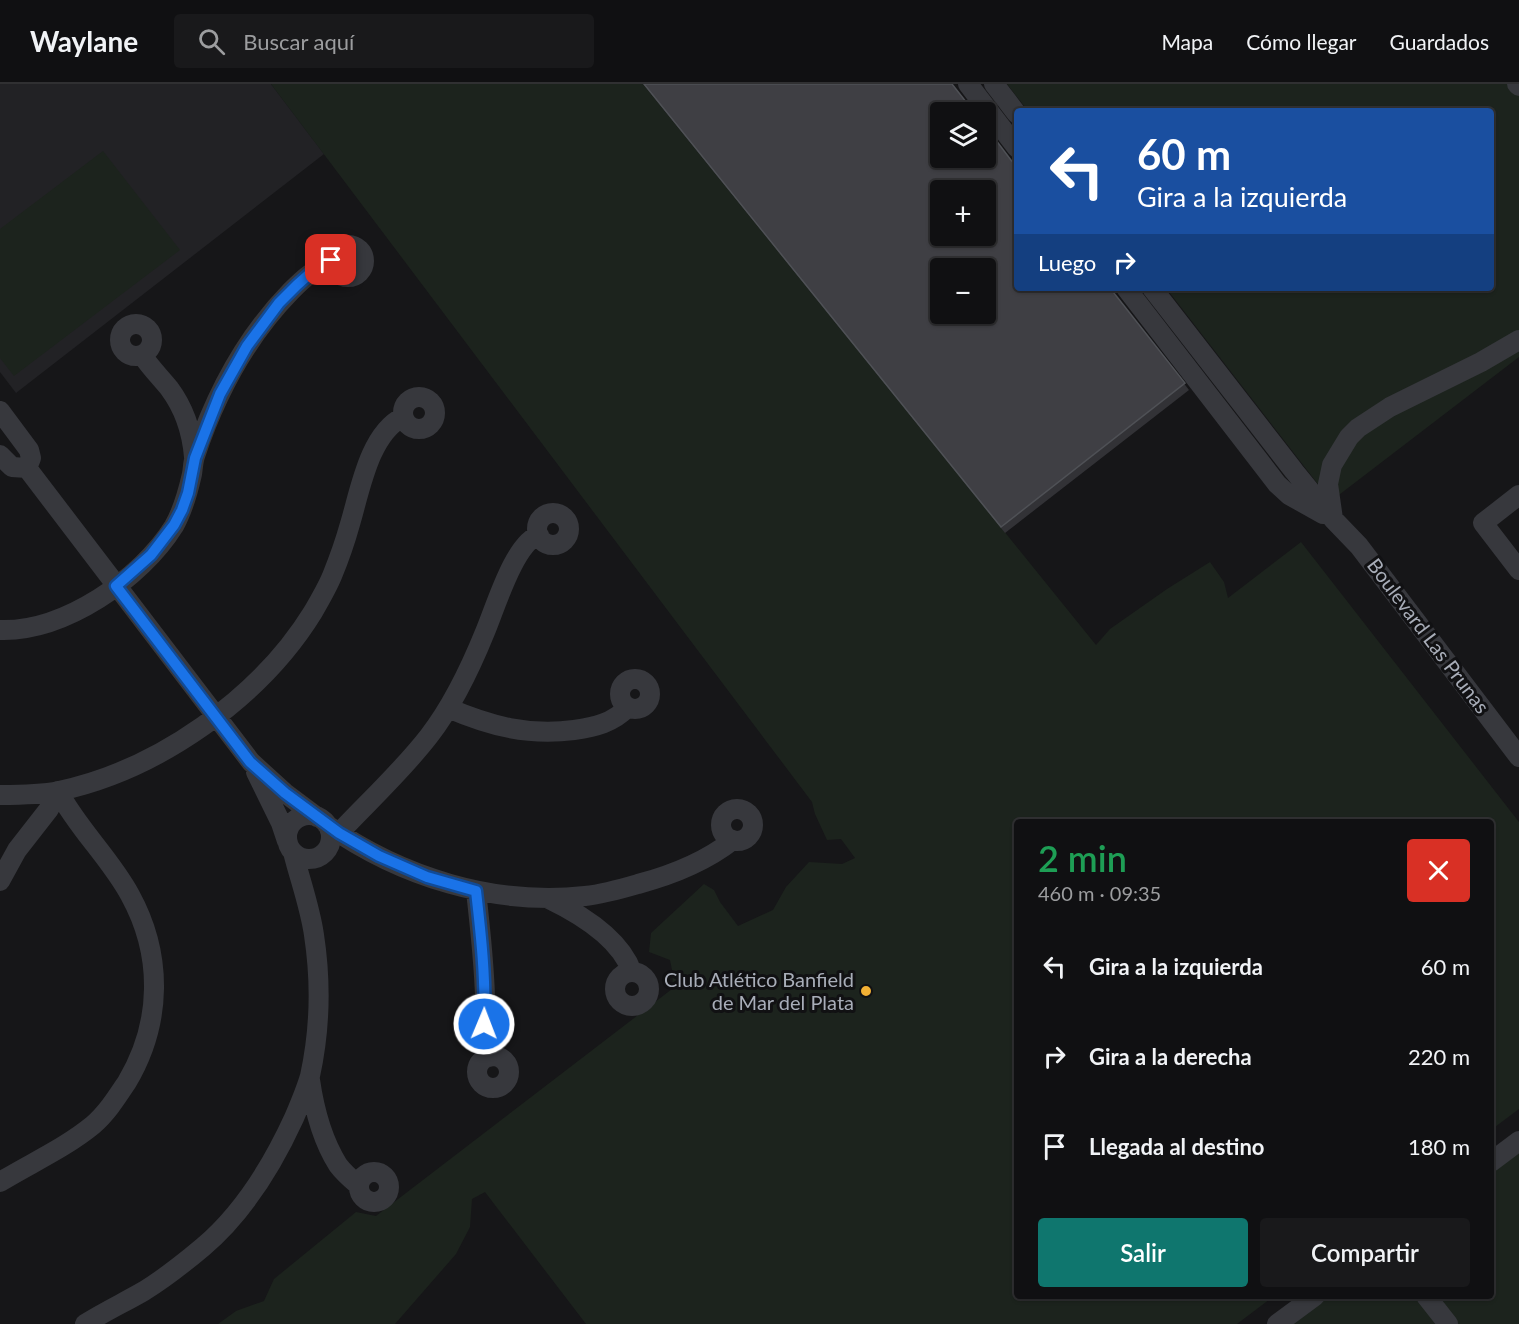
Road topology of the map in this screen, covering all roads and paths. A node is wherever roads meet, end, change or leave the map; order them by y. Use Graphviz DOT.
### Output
graph roads {
  1 [pos="968,84"];
  2 [pos="994,84"];
  3 [pos="1014,110"];
  4 [pos="1014,144"];
  5 [pos="332,264"];
  6 [pos="1128,291"];
  7 [pos="1154,291"];
  8 [pos="1519,340"];
  9 [pos="142,355"];
  10 [pos="0,411"];
  11 [pos="403,417"];
  12 [pos="0,455"];
  13 [pos="195,458"];
  14 [pos="27,468"];
  15 [pos="1519,495"];
  16 [pos="1333,519"];
  17 [pos="539,535"];
  18 [pos="1519,570"];
  19 [pos="116,586"];
  20 [pos="0,630"];
  21 [pos="628,707"];
  22 [pos="448,708"];
  23 [pos="217,716"];
  24 [pos="1519,757"];
  25 [pos="250,762"];
  26 [pos="58,791"];
  27 [pos="0,795"];
  28 [pos="328,825"];
  29 [pos="733,840"];
  30 [pos="357,844"];
  31 [pos="290,846"];
  32 [pos="325,853"];
  33 [pos="0,881"];
  34 [pos="476,891"];
  35 [pos="546,898"];
  36 [pos="306,901"];
  37 [pos="632,972"];
  38 [pos="489,1057"];
  39 [pos="309,1077"];
  40 [pos="1519,1141"];
  41 [pos="1494,1160"];
  42 [pos="0,1182"];
  43 [pos="358,1185"];
  44 [pos="1311,1299"];
  45 [pos="1428,1299"];
  46 [pos="85,1324"];
  47 [pos="1277,1324"];
  48 [pos="1448,1324"];
  1 -- 4 [label="street"];
  2 -- 3 [label="street"];
  5 -- 13 [label="street"];
  6 -- 16 [label="street"];
  7 -- 16 [label="street"];
  8 -- 16 [label="street"];
  9 -- 13 [label="street"];
  10 -- 14 [label="street"];
  11 -- 23 [label="street"];
  12 -- 14 [label="street"];
  13 -- 19 [label="street"];
  14 -- 19 [label="street"];
  15 -- 18 [label="street"];
  16 -- 24 [label="street, Boulevard Las Prunas"];
  17 -- 22 [label="street"];
  19 -- 20 [label="street"];
  19 -- 23 [label="street"];
  21 -- 22 [label="street"];
  22 -- 28 [label="street"];
  23 -- 25 [label="street"];
  23 -- 26 [label="street"];
  25 -- 28 [label="street"];
  25 -- 31 [label="street"];
  26 -- 27 [label="street"];
  26 -- 33 [label="street"];
  26 -- 42 [label="street"];
  28 -- 30 [label="street"];
  28 -- 31 [label="street"];
  28 -- 32 [label="street"];
  29 -- 35 [label="street"];
  30 -- 32 [label="street"];
  30 -- 34 [label="street"];
  31 -- 32 [label="street"];
  31 -- 36 [label="street"];
  32 -- 36 [label="street"];
  34 -- 35 [label="street"];
  34 -- 38 [label="street"];
  35 -- 37 [label="street"];
  36 -- 39 [label="street"];
  39 -- 43 [label="street"];
  39 -- 46 [label="street"];
  40 -- 41 [label="street"];
  44 -- 47 [label="street"];
  45 -- 48 [label="street"];
}
